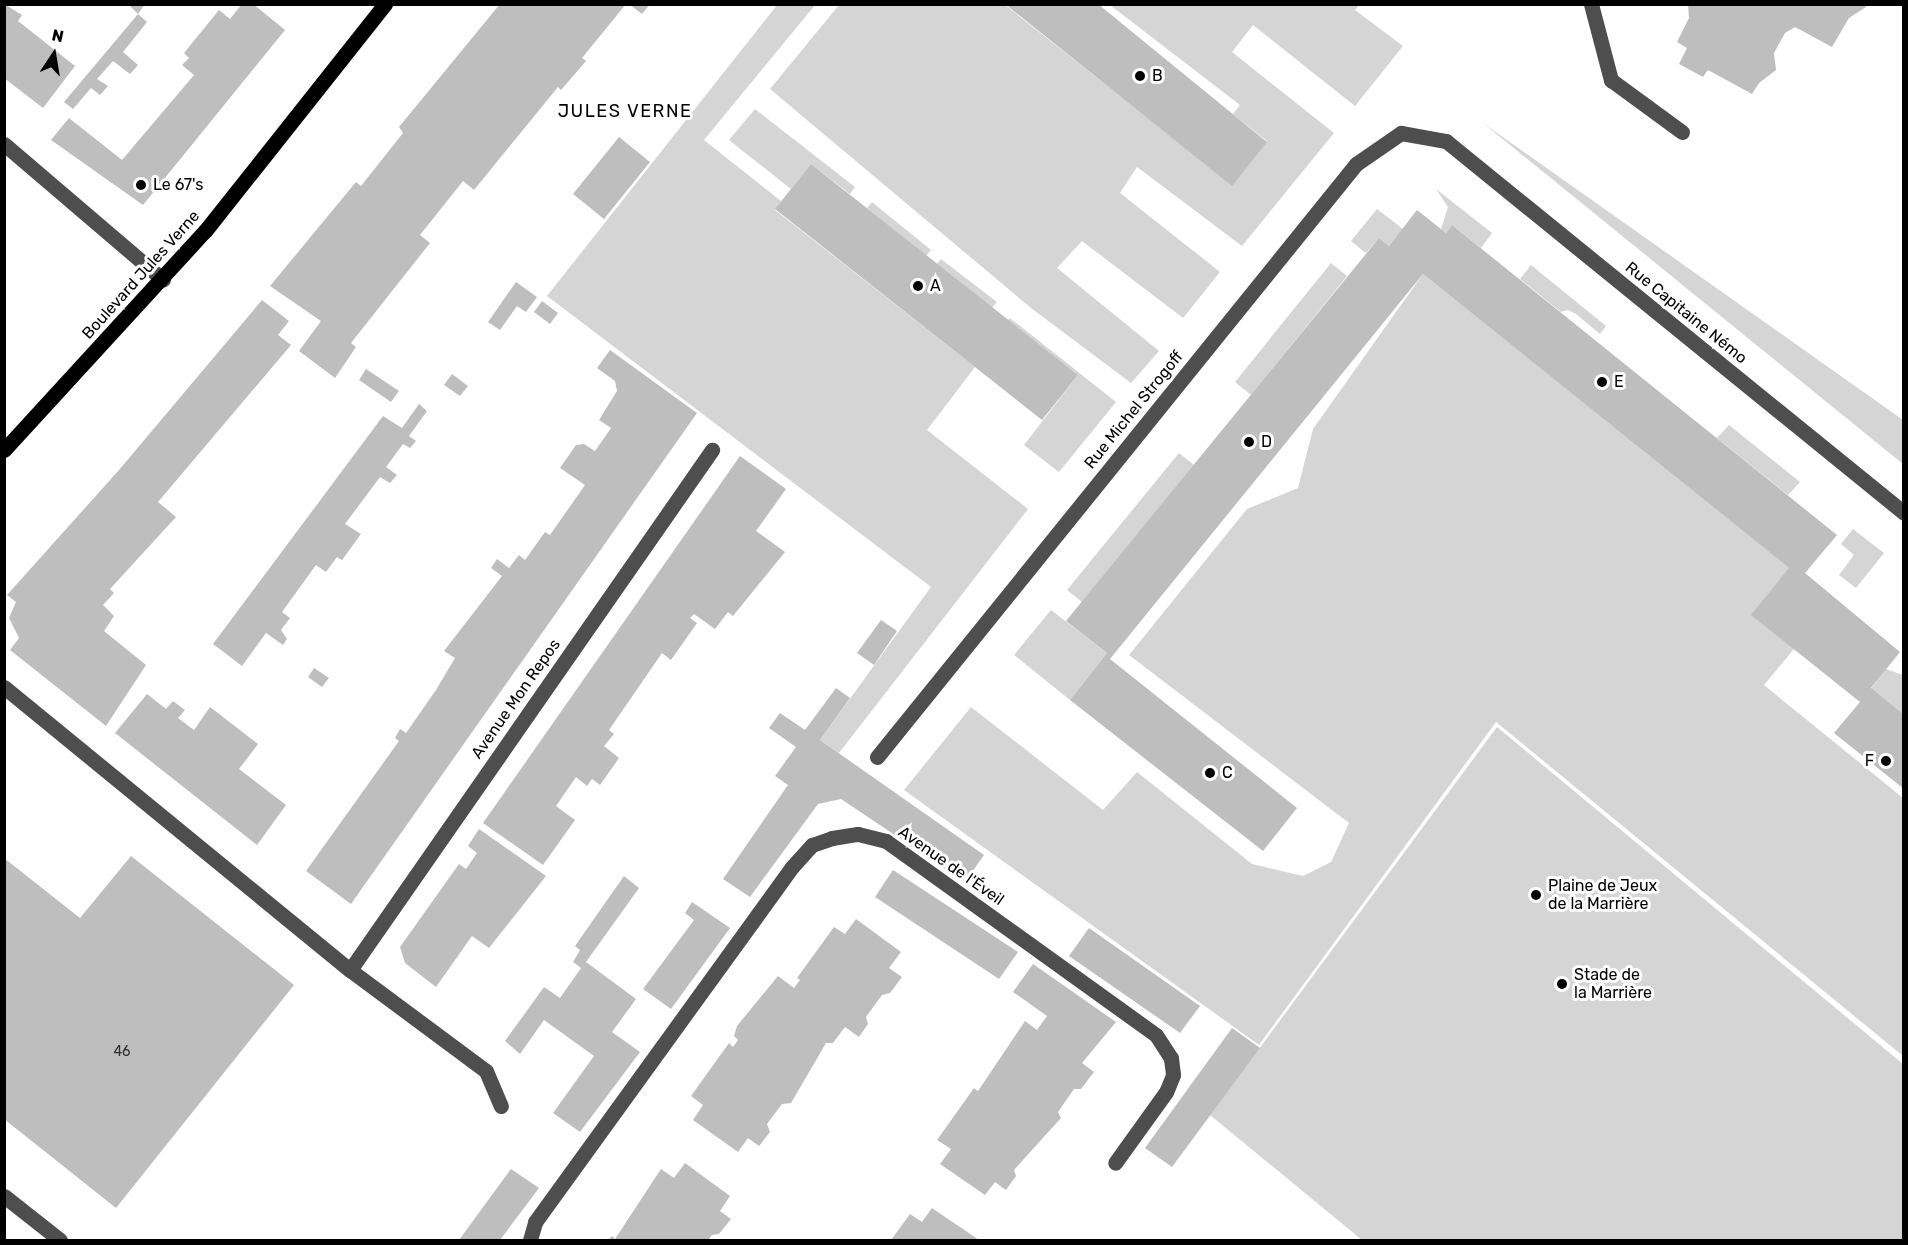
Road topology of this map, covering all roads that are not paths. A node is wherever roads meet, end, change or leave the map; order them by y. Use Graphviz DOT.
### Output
graph roads {
  1 [pos="385,4"];
  2 [pos="1591,4"];
  3 [pos="1682,132"];
  4 [pos="1446,141"];
  5 [pos="4,144"];
  6 [pos="163,280"];
  7 [pos="4,450"];
  8 [pos="712,450"];
  9 [pos="1904,513"];
  10 [pos="4,687"];
  11 [pos="877,757"];
  12 [pos="350,970"];
  13 [pos="501,1106"];
  14 [pos="1115,1163"];
  15 [pos="4,1196"];
  16 [pos="60,1240"];
  17 [pos="530,1240"];
  1 -- 6 [label="main road, Boulevard Jules Verne"];
  2 -- 3 [label="street"];
  4 -- 9 [label="street, Rue Capitaine Némo"];
  4 -- 11 [label="street, Rue Michel Strogoff"];
  5 -- 6 [label="street"];
  6 -- 7 [label="main road, Boulevard Jules Verne"];
  8 -- 12 [label="street, Avenue Mon Repos"];
  10 -- 12 [label="street"];
  12 -- 13 [label="street"];
  14 -- 17 [label="street, Avenue de l'Éveil"];
  15 -- 16 [label="street"];
}
